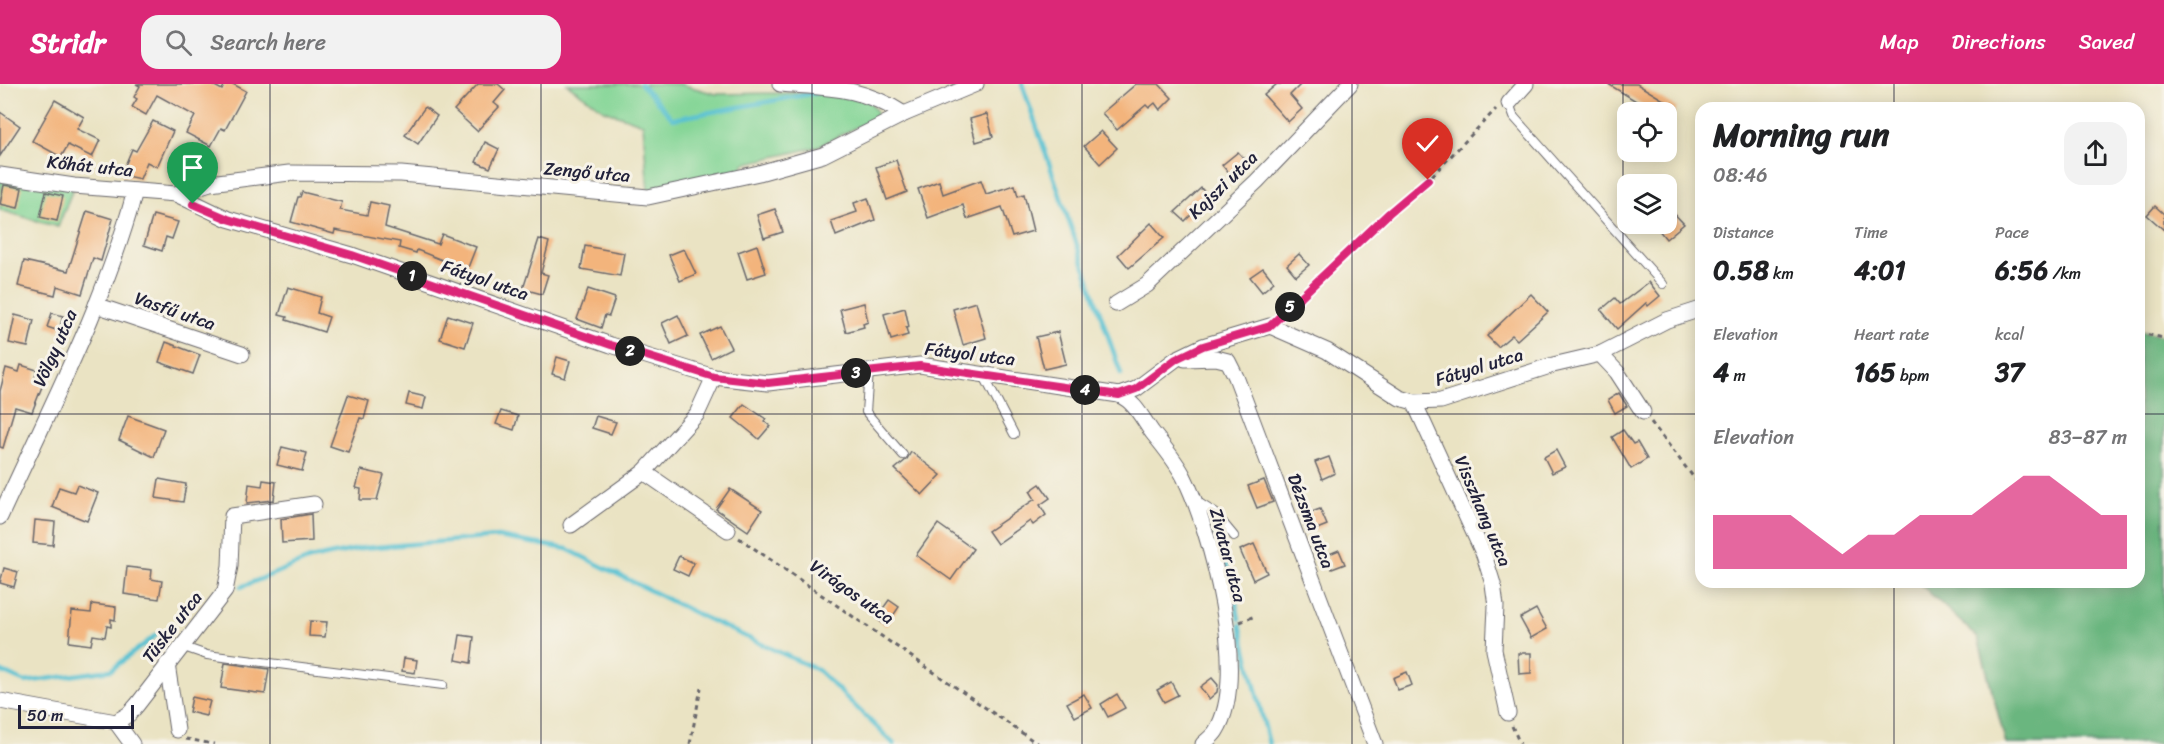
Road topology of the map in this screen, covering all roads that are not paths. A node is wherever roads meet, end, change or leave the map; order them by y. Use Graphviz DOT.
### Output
graph roads {
  1 [pos="780,84"];
  2 [pos="976,84"];
  3 [pos="1350,84"];
  4 [pos="1526,84"];
  5 [pos="1509,103"];
  6 [pos="904,114"];
  7 [pos="0,175"];
  8 [pos="135,191"];
  9 [pos="176,194"];
  10 [pos="1663,284"];
  11 [pos="1116,304"];
  12 [pos="96,305"];
  13 [pos="1695,311"];
  14 [pos="242,354"];
  15 [pos="1600,354"];
  16 [pos="1176,359"];
  17 [pos="869,371"];
  18 [pos="983,375"];
  19 [pos="714,377"];
  20 [pos="1119,395"];
  21 [pos="1414,402"];
  22 [pos="1643,412"];
  23 [pos="1014,434"];
  24 [pos="903,455"];
  25 [pos="644,472"];
  26 [pos="1192,499"];
  27 [pos="314,504"];
  28 [pos="0,517"];
  29 [pos="571,525"];
  30 [pos="728,530"];
  31 [pos="1234,536"];
  32 [pos="181,645"];
  33 [pos="167,664"];
  34 [pos="443,685"];
  35 [pos="0,701"];
  36 [pos="1508,713"];
  37 [pos="116,722"];
  38 [pos="177,730"];
  39 [pos="132,744"];
  40 [pos="1203,744"];
  41 [pos="1375,744"];
  1 -- 6 [label="street"];
  2 -- 6 [label="street, Zengő utca"];
  3 -- 11 [label="street, Kajszi utca"];
  4 -- 5 [label="street"];
  5 -- 10 [label="lane"];
  6 -- 9 [label="street, Zengő utca"];
  7 -- 8 [label="street, Kőhát utca"];
  8 -- 9 [label="street, Kőhát utca"];
  8 -- 12 [label="street, Völgy utca"];
  9 -- 19 [label="street, Fátyol utca"];
  12 -- 14 [label="street, Vasfű utca"];
  12 -- 28 [label="street, Völgy utca"];
  13 -- 15 [label="street, Fátyol utca"];
  15 -- 21 [label="street, Fátyol utca"];
  15 -- 22 [label="street"];
  16 -- 20 [label="street"];
  16 -- 21 [label="street, Fátyol utca"];
  16 -- 41 [label="street, Dézsma utca"];
  17 -- 18 [label="street, Fátyol utca"];
  17 -- 19 [label="street, Fátyol utca"];
  17 -- 24 [label="lane"];
  18 -- 20 [label="street, Fátyol utca"];
  18 -- 23 [label="lane"];
  19 -- 25 [label="street"];
  20 -- 26 [label="street, Zivatar utca"];
  21 -- 36 [label="street, Visszhang utca"];
  25 -- 29 [label="street"];
  25 -- 30 [label="street"];
  26 -- 31 [label="lane"];
  26 -- 40 [label="street, Zivatar utca"];
  27 -- 32 [label="street, Tüske utca"];
  32 -- 33 [label="street, Tüske utca"];
  32 -- 34 [label="lane"];
  33 -- 37 [label="street, Tüske utca"];
  33 -- 38 [label="street"];
  35 -- 37 [label="street"];
  37 -- 39 [label="street"];
}
